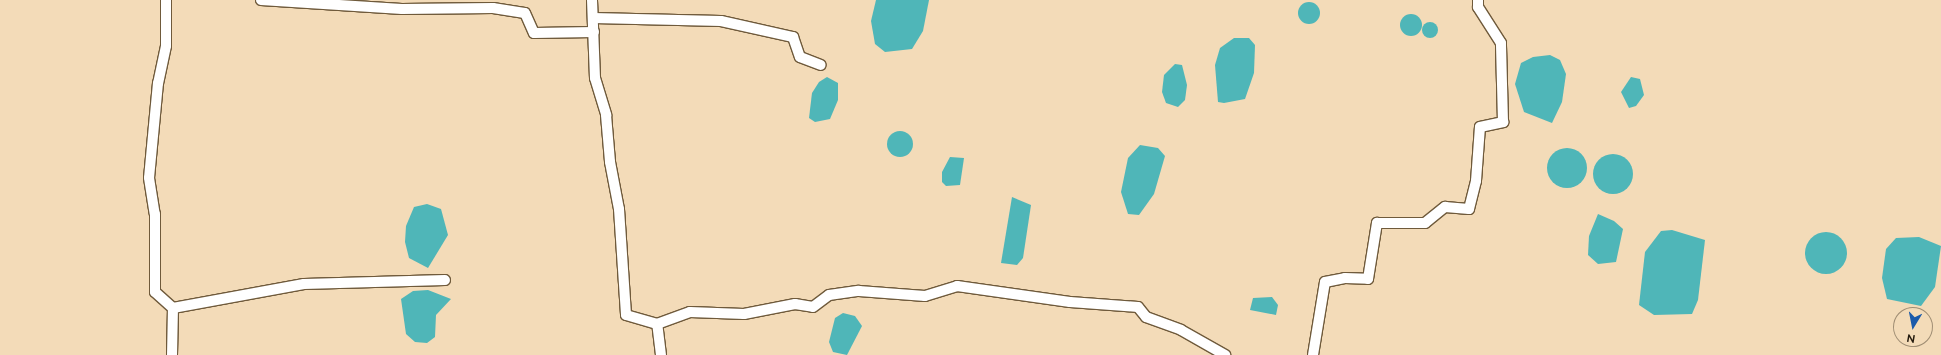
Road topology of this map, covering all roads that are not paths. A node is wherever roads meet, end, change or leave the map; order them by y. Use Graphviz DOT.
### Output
graph roads {
  1 [pos="166,0"];
  2 [pos="261,0"];
  3 [pos="592,0"];
  4 [pos="1478,0"];
  5 [pos="594,18"];
  6 [pos="594,32"];
  7 [pos="821,65"];
  8 [pos="445,280"];
  9 [pos="173,308"];
  10 [pos="656,324"];
  11 [pos="172,355"];
  12 [pos="661,355"];
  13 [pos="1224,355"];
  14 [pos="1313,355"];
  1 -- 9 [label="street"];
  2 -- 6 [label="street"];
  3 -- 5 [label="street"];
  4 -- 14 [label="street"];
  5 -- 6 [label="street"];
  5 -- 7 [label="street"];
  6 -- 10 [label="street"];
  8 -- 9 [label="street"];
  9 -- 11 [label="street"];
  10 -- 12 [label="street"];
  10 -- 13 [label="street"];
}
